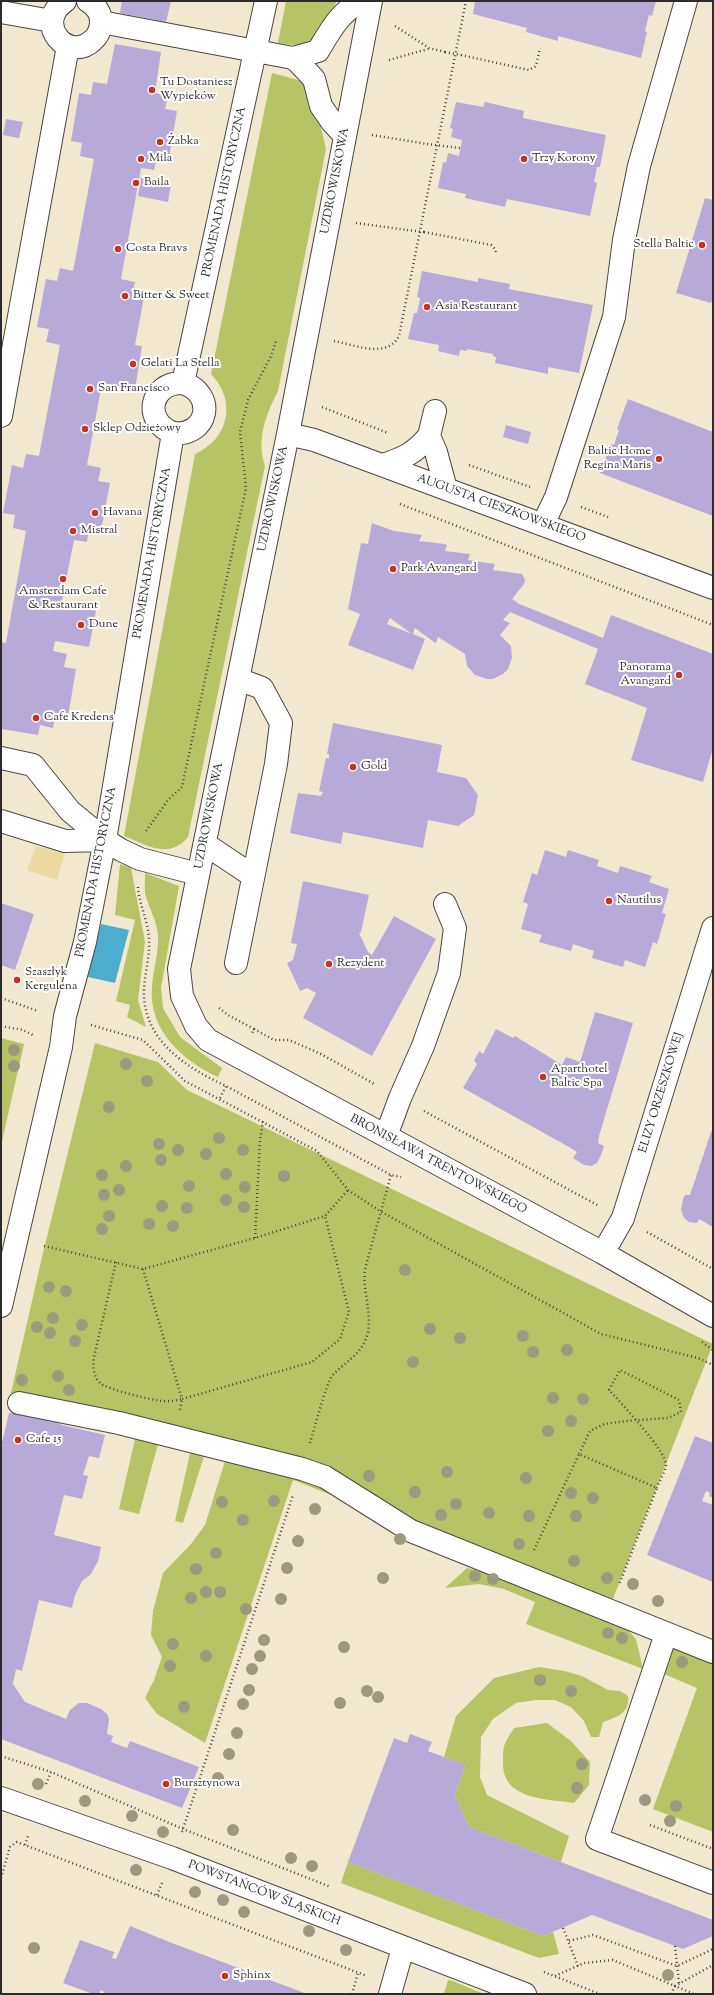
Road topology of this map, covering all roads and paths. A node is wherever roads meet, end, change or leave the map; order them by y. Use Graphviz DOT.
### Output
graph roads {
  1 [pos="65,1"];
  2 [pos="88,1"];
  3 [pos="266,1"];
  4 [pos="362,1"];
  5 [pos="371,1"];
  6 [pos="466,1"];
  7 [pos="686,1"];
  8 [pos="1,12"];
  9 [pos="52,21"];
  10 [pos="101,22"];
  11 [pos="395,26"];
  12 [pos="68,46"];
  13 [pos="429,48"];
  14 [pos="540,48"];
  15 [pos="256,52"];
  16 [pos="293,58"];
  17 [pos="386,60"];
  18 [pos="371,135"];
  19 [pos="345,136"];
  20 [pos="460,148"];
  21 [pos="356,223"];
  22 [pos="496,253"];
  23 [pos="332,341"];
  24 [pos="183,383"];
  25 [pos="320,406"];
  26 [pos="435,411"];
  27 [pos="1,416"];
  28 [pos="173,433"];
  29 [pos="288,434"];
  30 [pos="428,445"];
  31 [pos="384,465"];
  32 [pos="446,489"];
  33 [pos="556,497"];
  34 [pos="396,502"];
  35 [pos="613,519"];
  36 [pos="543,524"];
  37 [pos="713,588"];
  38 [pos="713,626"];
  39 [pos="238,679"];
  40 [pos="1,758"];
  41 [pos="1,821"];
  42 [pos="105,840"];
  43 [pos="205,844"];
  44 [pos="198,874"];
  45 [pos="253,876"];
  46 [pos="445,904"];
  47 [pos="713,928"];
  48 [pos="236,963"];
  49 [pos="182,996"];
  50 [pos="1,998"];
  51 [pos="66,1016"];
  52 [pos="1,1026"];
  53 [pos="254,1029"];
  54 [pos="61,1047"];
  55 [pos="400,1098"];
  56 [pos="263,1121"];
  57 [pos="386,1136"];
  58 [pos="391,1175"];
  59 [pos="348,1190"];
  60 [pos="380,1211"];
  61 [pos="325,1216"];
  62 [pos="623,1218"];
  63 [pos="255,1238"];
  64 [pos="17,1240"];
  65 [pos="603,1253"];
  66 [pos="116,1262"];
  67 [pos="143,1269"];
  68 [pos="713,1269"];
  69 [pos="1,1306"];
  70 [pos="713,1316"];
  71 [pos="713,1365"];
  72 [pos="182,1400"];
  73 [pos="19,1402"];
  74 [pos="635,1420"];
  75 [pos="579,1454"];
  76 [pos="302,1469"];
  77 [pos="657,1488"];
  78 [pos="522,1576"];
  79 [pos="608,1611"];
  80 [pos="666,1634"];
  81 [pos="713,1652"];
  82 [pos="1,1756"];
  83 [pos="51,1772"];
  84 [pos="1,1798"];
  85 [pos="650,1825"];
  86 [pos="183,1828"];
  87 [pos="713,1849"];
  88 [pos="1,1878"];
  89 [pos="713,1883"];
  90 [pos="563,1928"];
  91 [pos="569,1942"];
  92 [pos="676,1946"];
  93 [pos="403,1948"];
  94 [pos="713,1949"];
  95 [pos="713,1965"];
  96 [pos="578,1966"];
  97 [pos="677,1966"];
  98 [pos="358,1973"];
  99 [pos="555,1976"];
  100 [pos="678,1984"];
  101 [pos="675,1986"];
  102 [pos="391,1990"];
  103 [pos="352,1994"];
  104 [pos="525,1994"];
  105 [pos="671,1994"];
  106 [pos="694,1994"];
  1 -- 9 [label="street"];
  2 -- 10 [label="street"];
  3 -- 15 [label="street, PROMENADA HISTORYCZNA"];
  4 -- 16 [label="street"];
  5 -- 19 [label="street, UZDROWISKOWA"];
  6 -- 23 [label="path"];
  7 -- 33 [label="street"];
  8 -- 9 [label="street"];
  9 -- 12 [label="street"];
  10 -- 12 [label="street"];
  10 -- 15 [label="street"];
  11 -- 13 [label="path"];
  12 -- 27 [label="street"];
  13 -- 14 [label="path, bridge"];
  13 -- 17 [label="path"];
  15 -- 16 [label="street"];
  15 -- 24 [label="street, PROMENADA HISTORYCZNA"];
  16 -- 19 [label="street"];
  18 -- 20 [label="path, bridge"];
  19 -- 29 [label="street, UZDROWISKOWA"];
  21 -- 22 [label="path, bridge"];
  24 -- 28 [label="street"];
  24 -- 28 [label="street"];
  25 -- 30 [label="path"];
  26 -- 30 [label="street"];
  28 -- 42 [label="street, PROMENADA HISTORYCZNA"];
  29 -- 31 [label="street, AUGUSTA CIESZKOWSKIEGO"];
  29 -- 39 [label="street, UZDROWISKOWA"];
  30 -- 31 [label="street"];
  30 -- 32 [label="street"];
  30 -- 33 [label="path"];
  31 -- 32 [label="street, AUGUSTA CIESZKOWSKIEGO"];
  32 -- 36 [label="street, AUGUSTA CIESZKOWSKIEGO"];
  33 -- 35 [label="path"];
  33 -- 36 [label="street"];
  34 -- 38 [label="path"];
  36 -- 37 [label="street, AUGUSTA CIESZKOWSKIEGO"];
  39 -- 43 [label="street, UZDROWISKOWA"];
  39 -- 45 [label="street"];
  40 -- 42 [label="street"];
  41 -- 42 [label="street"];
  42 -- 44 [label="street"];
  42 -- 51 [label="street, PROMENADA HISTORYCZNA"];
  43 -- 44 [label="street, UZDROWISKOWA"];
  43 -- 45 [label="street"];
  44 -- 49 [label="street, UZDROWISKOWA"];
  45 -- 48 [label="street"];
  46 -- 55 [label="street"];
  47 -- 62 [label="street, ELIZY ORZESZKOWEJ"];
  49 -- 57 [label="street, BRONISŁAWA TRENTOWSKIEGO"];
  50 -- 51 [label="path"];
  51 -- 54 [label="street, PROMENADA HISTORYCZNA"];
  51 -- 56 [label="path"];
  52 -- 54 [label="path"];
  53 -- 55 [label="path"];
  54 -- 64 [label="street, PROMENADA HISTORYCZNA"];
  55 -- 57 [label="street"];
  55 -- 62 [label="path"];
  56 -- 59 [label="path"];
  56 -- 63 [label="path"];
  57 -- 65 [label="street, BRONISŁAWA TRENTOWSKIEGO"];
  58 -- 60 [label="path"];
  59 -- 60 [label="path"];
  59 -- 61 [label="path"];
  60 -- 71 [label="path"];
  60 -- 76 [label="path"];
  61 -- 63 [label="path"];
  61 -- 72 [label="path"];
  62 -- 65 [label="street, ELIZY ORZESZKOWEJ"];
  62 -- 68 [label="path"];
  63 -- 67 [label="path"];
  64 -- 66 [label="path"];
  64 -- 69 [label="street, PROMENADA HISTORYCZNA"];
  65 -- 70 [label="street, BRONISŁAWA TRENTOWSKIEGO"];
  66 -- 67 [label="path"];
  66 -- 72 [label="path"];
  67 -- 72 [label="path"];
  73 -- 76 [label="street"];
  74 -- 74 [label="path"];
  74 -- 75 [label="path"];
  74 -- 77 [label="path"];
  75 -- 77 [label="path"];
  75 -- 78 [label="path"];
  76 -- 78 [label="street"];
  76 -- 86 [label="path"];
  77 -- 79 [label="path"];
  78 -- 79 [label="street"];
  79 -- 80 [label="street"];
  80 -- 81 [label="street"];
  80 -- 89 [label="street"];
  82 -- 83 [label="path"];
  84 -- 93 [label="street, POWSTAŃCÓW ŚLĄSKICH"];
  85 -- 87 [label="path"];
  88 -- 98 [label="path"];
  90 -- 91 [label="path"];
  91 -- 96 [label="path"];
  91 -- 97 [label="path"];
  92 -- 97 [label="path"];
  93 -- 102 [label="street"];
  93 -- 104 [label="street, POWSTAŃCÓW ŚLĄSKICH"];
  94 -- 97 [label="path"];
  95 -- 100 [label="path"];
  96 -- 99 [label="path"];
  96 -- 101 [label="path"];
  97 -- 100 [label="path"];
  98 -- 102 [label="path"];
  98 -- 103 [label="path"];
  100 -- 101 [label="path"];
  101 -- 105 [label="path"];
  101 -- 106 [label="path"];
}
